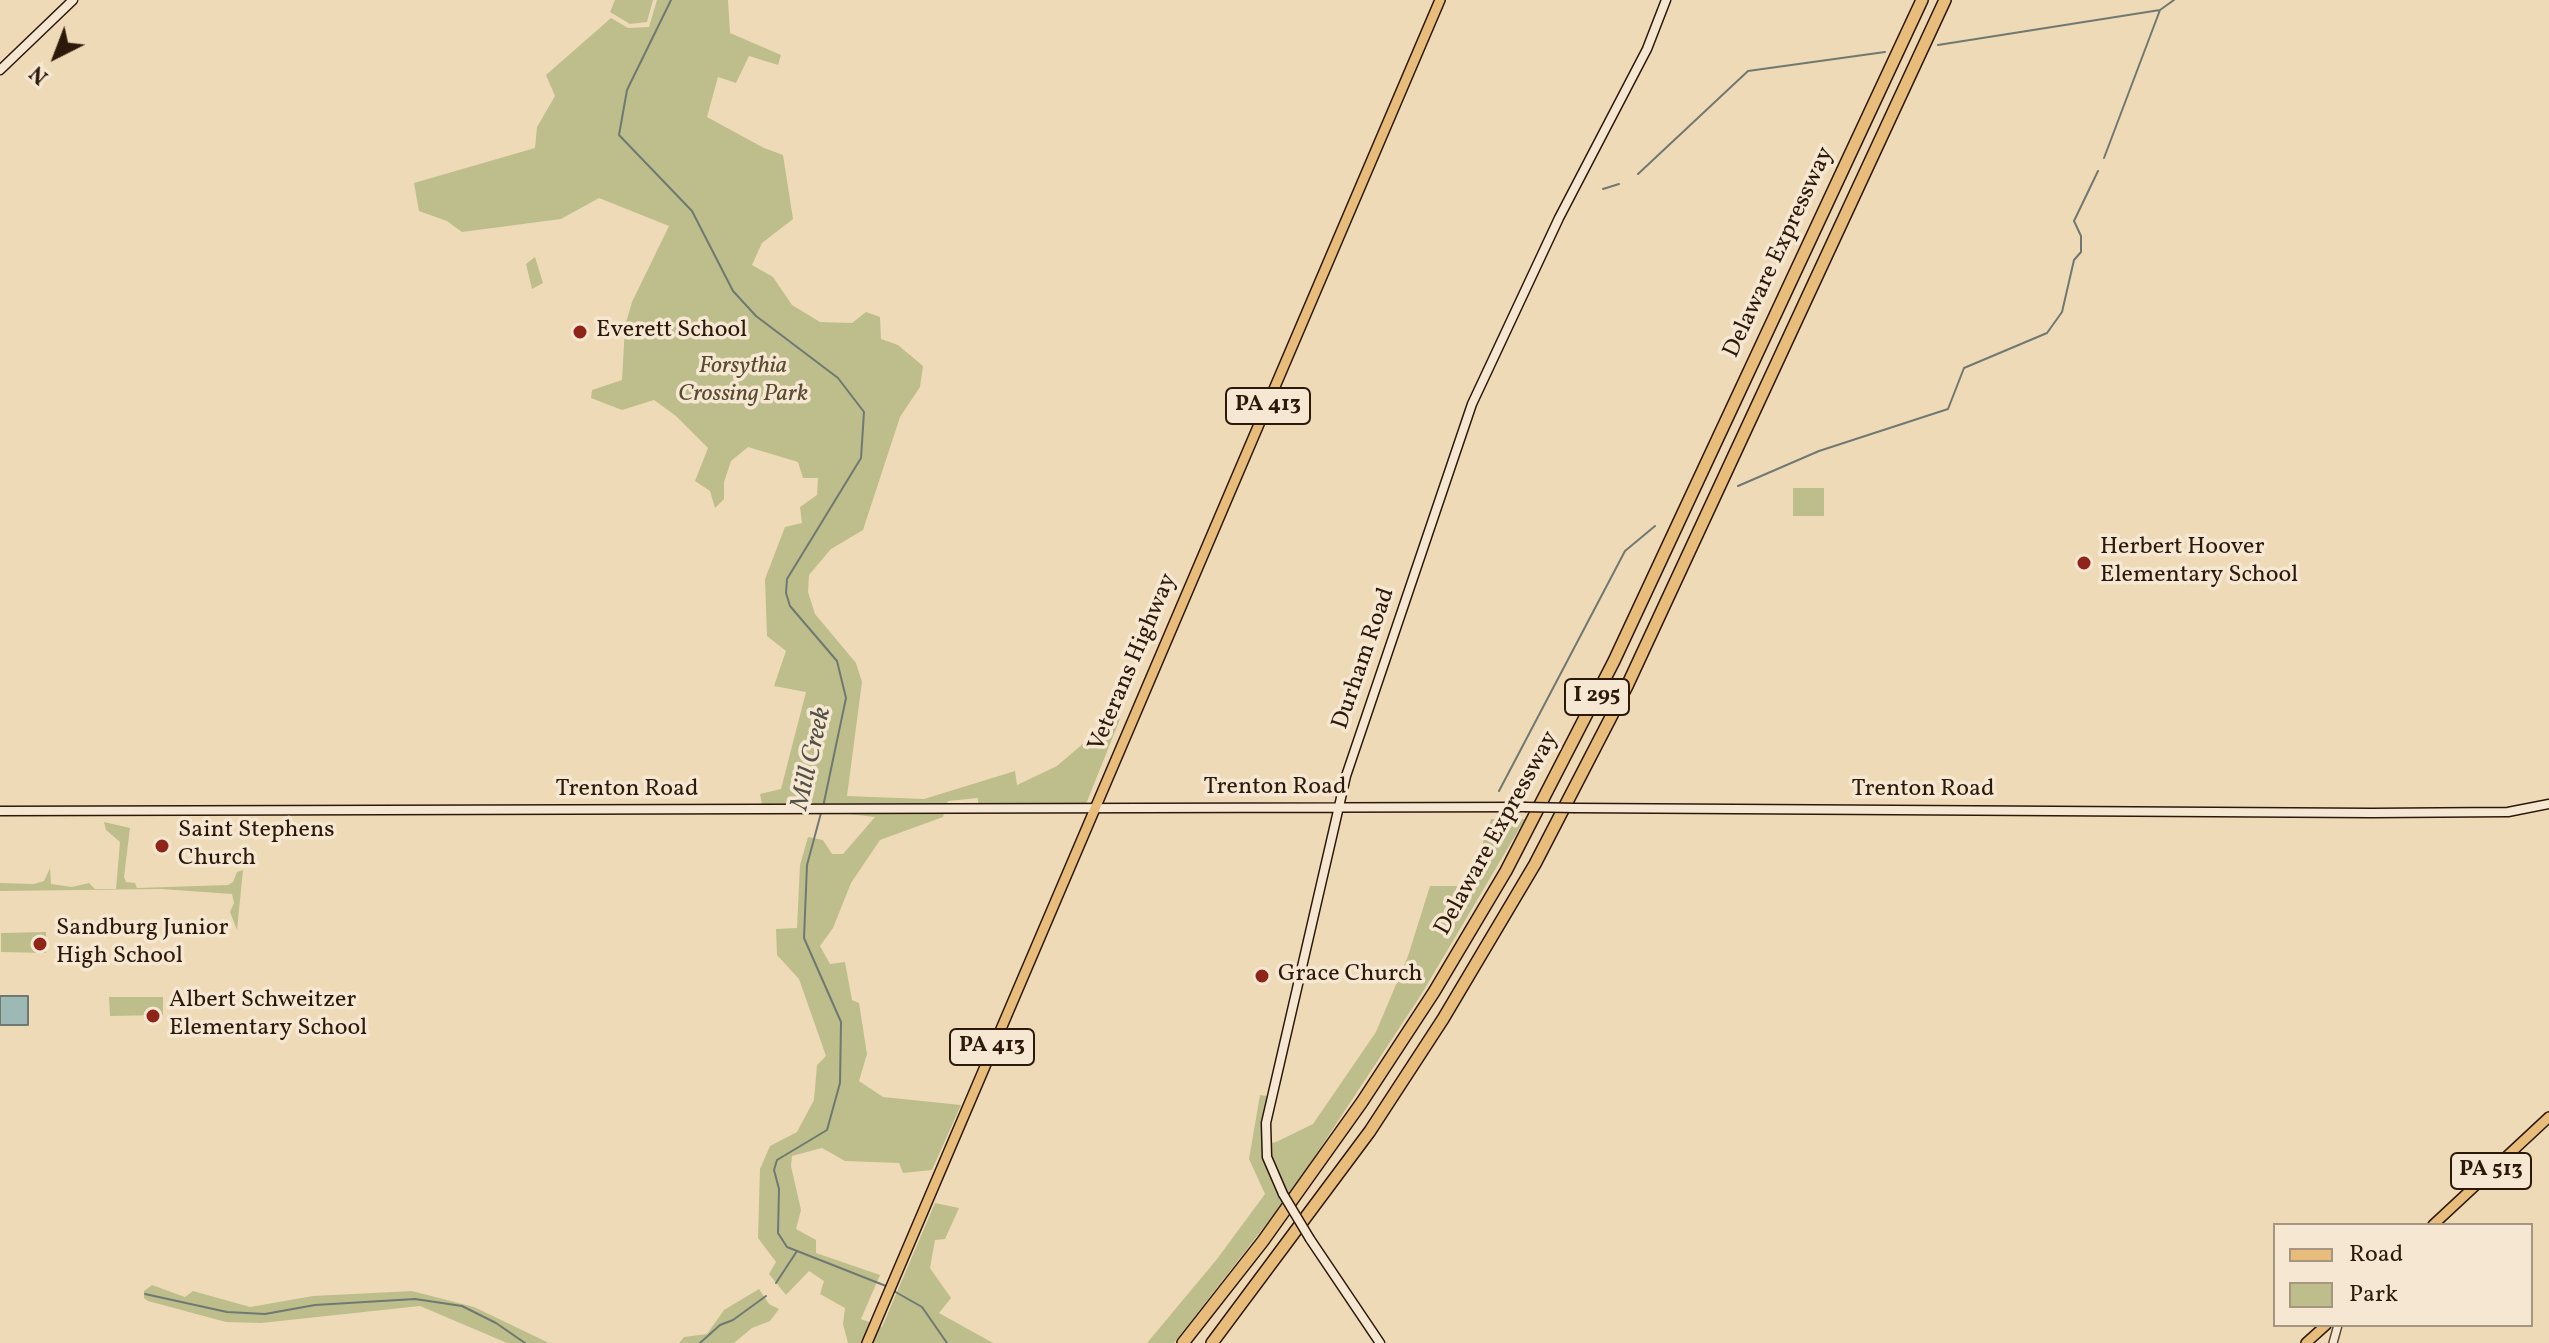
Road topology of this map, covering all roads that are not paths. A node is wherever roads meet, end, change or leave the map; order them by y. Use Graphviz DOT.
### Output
graph roads {
  1 [pos="73,0"];
  2 [pos="1440,0"];
  3 [pos="1666,0"];
  4 [pos="1922,0"];
  5 [pos="1945,0"];
  6 [pos="0,70"];
  7 [pos="2549,804"];
  8 [pos="1337,809"];
  9 [pos="1093,810"];
  10 [pos="0,811"];
  11 [pos="2549,1117"];
  12 [pos="2435,1223"];
  13 [pos="2324,1327"];
  14 [pos="867,1343"];
  15 [pos="1183,1343"];
  16 [pos="1212,1343"];
  17 [pos="1380,1343"];
  18 [pos="2306,1343"];
  1 -- 6 [label="main road"];
  2 -- 9 [label="main road, Veterans Highway / PA 413"];
  3 -- 8 [label="main road, Durham Road"];
  4 -- 15 [label="highway, Delaware Expressway / I 295"];
  5 -- 16 [label="highway, Delaware Expressway / I 295"];
  7 -- 8 [label="main road, Trenton Road, bridge"];
  8 -- 9 [label="main road, Trenton Road"];
  8 -- 17 [label="main road, Durham Road, bridge"];
  9 -- 10 [label="main road, Trenton Road"];
  9 -- 14 [label="main road, Veterans Highway / PA 413"];
  11 -- 12 [label="main road, PA 513"];
  13 -- 18 [label="main road"];
}
